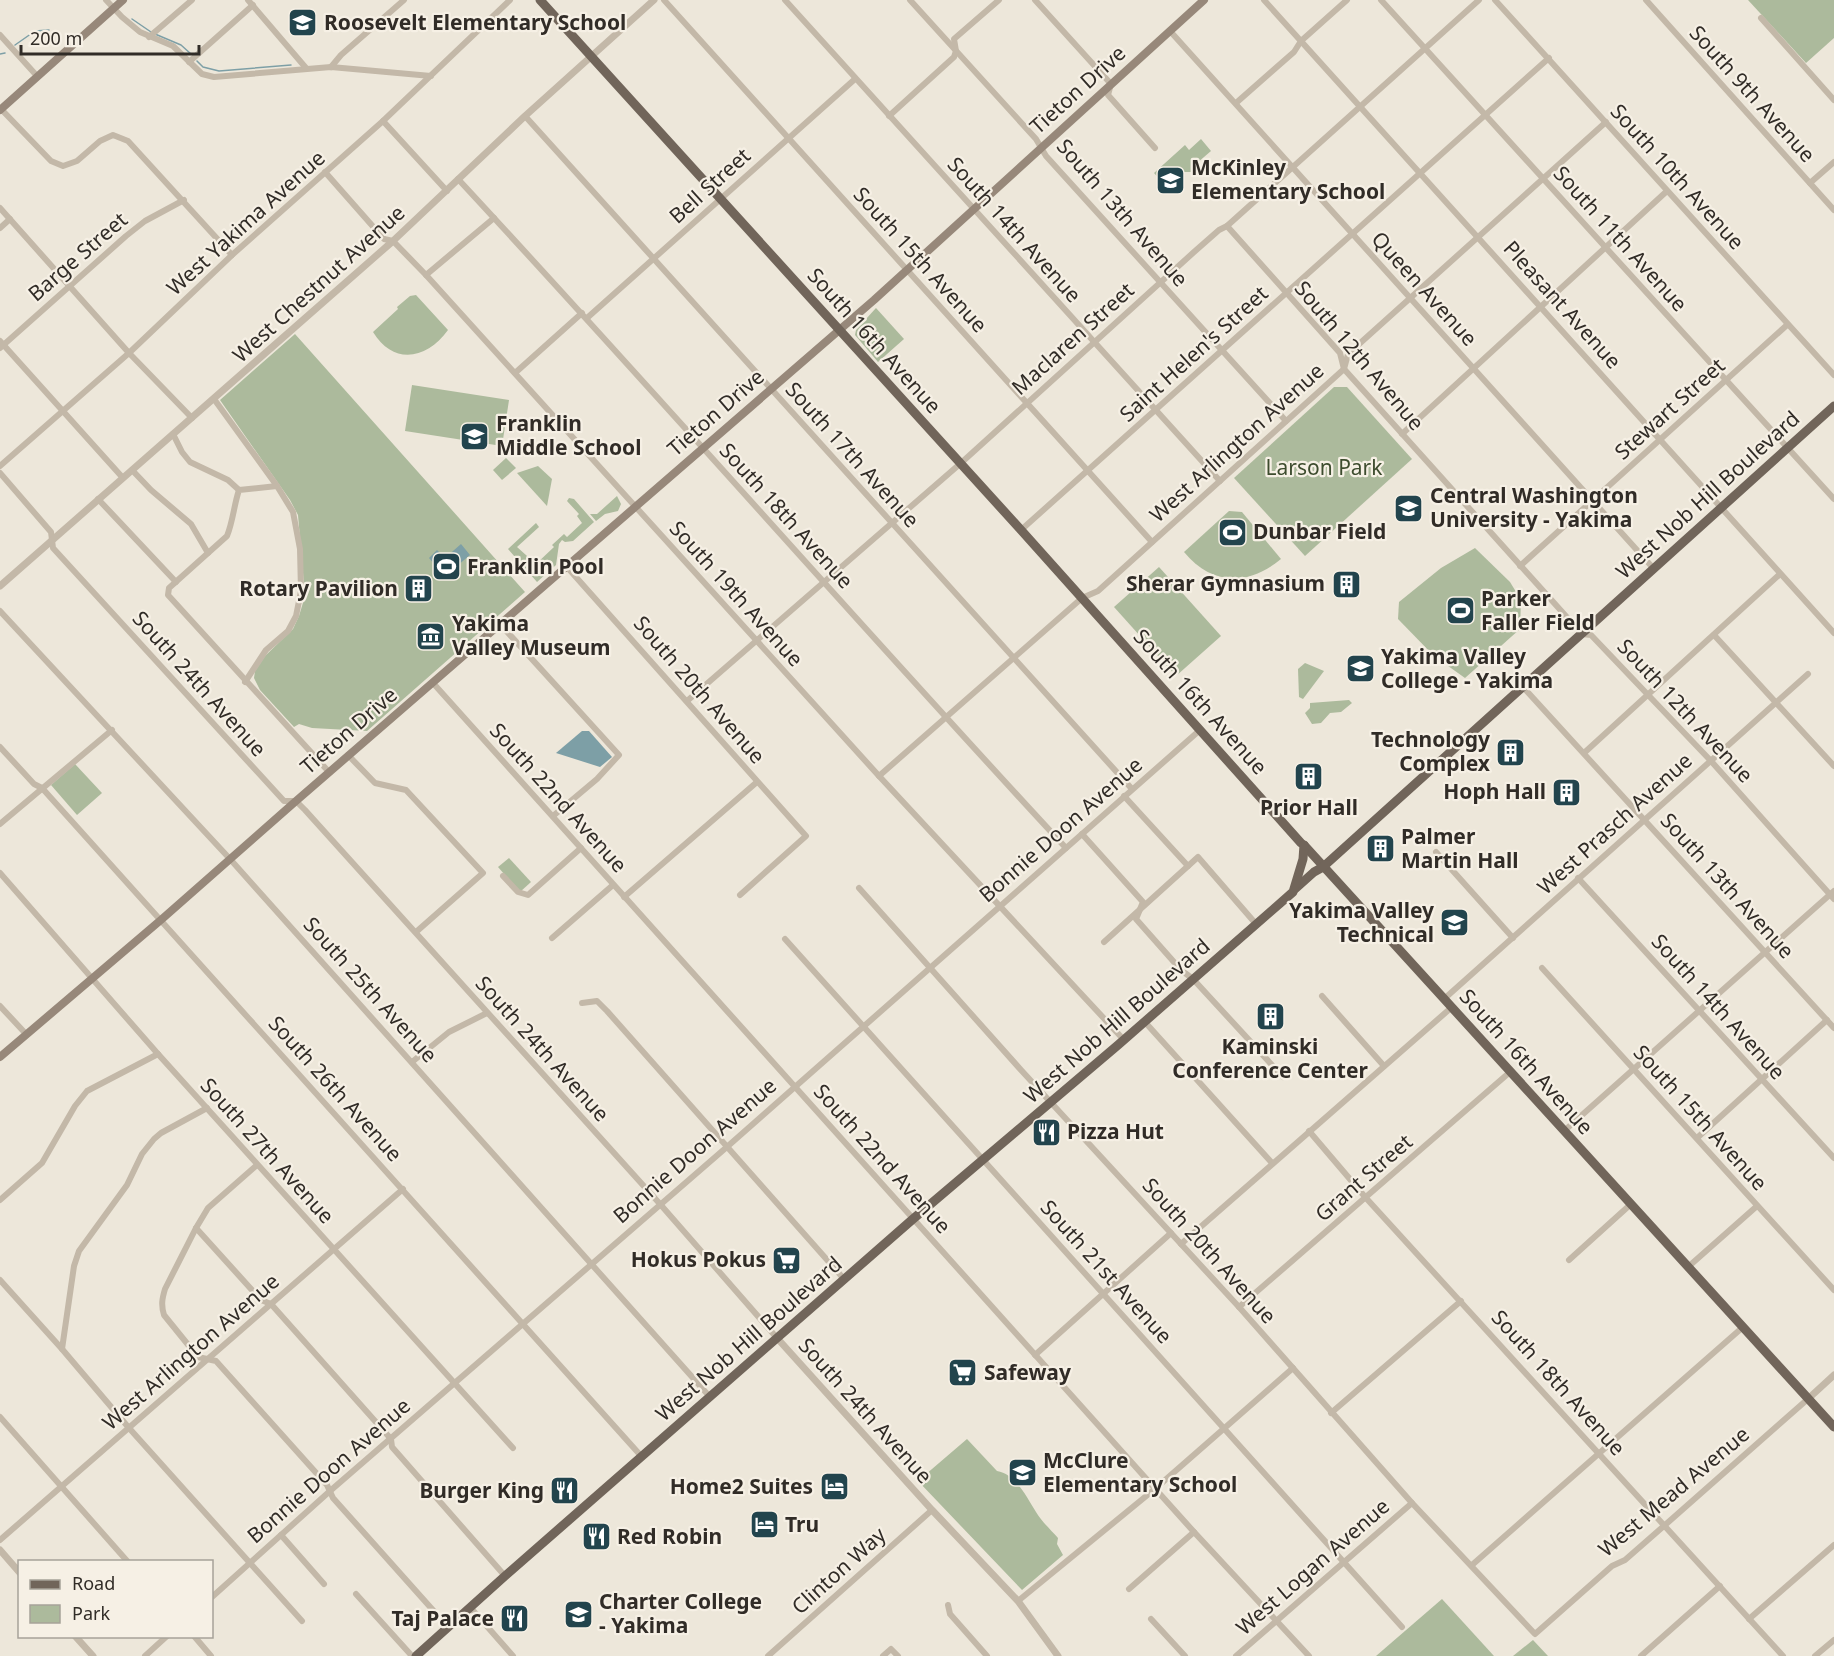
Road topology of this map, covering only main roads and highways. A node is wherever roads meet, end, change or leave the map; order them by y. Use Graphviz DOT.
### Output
graph roads {
  1 [pos="123,0"];
  2 [pos="540,0"];
  3 [pos="1203,0"];
  4 [pos="1,109"];
  5 [pos="839,329"];
  6 [pos="1834,406"];
  7 [pos="1303,844"];
  8 [pos="1323,867"];
  9 [pos="1294,891"];
  10 [pos="0,1058"];
  11 [pos="1834,1427"];
  12 [pos="414,1656"];
  1 -- 4 [label="main road"];
  2 -- 5 [label="main road, South 16th Avenue"];
  3 -- 5 [label="main road, Tieton Drive"];
  5 -- 7 [label="main road, South 16th Avenue"];
  5 -- 10 [label="main road, Tieton Drive"];
  6 -- 8 [label="main road, West Nob Hill Boulevard"];
  7 -- 8 [label="main road, South 16th Avenue"];
  7 -- 9 [label="main road"];
  8 -- 9 [label="main road, West Nob Hill Boulevard"];
  8 -- 11 [label="main road, South 16th Avenue"];
  9 -- 12 [label="main road, West Nob Hill Boulevard"];
}
